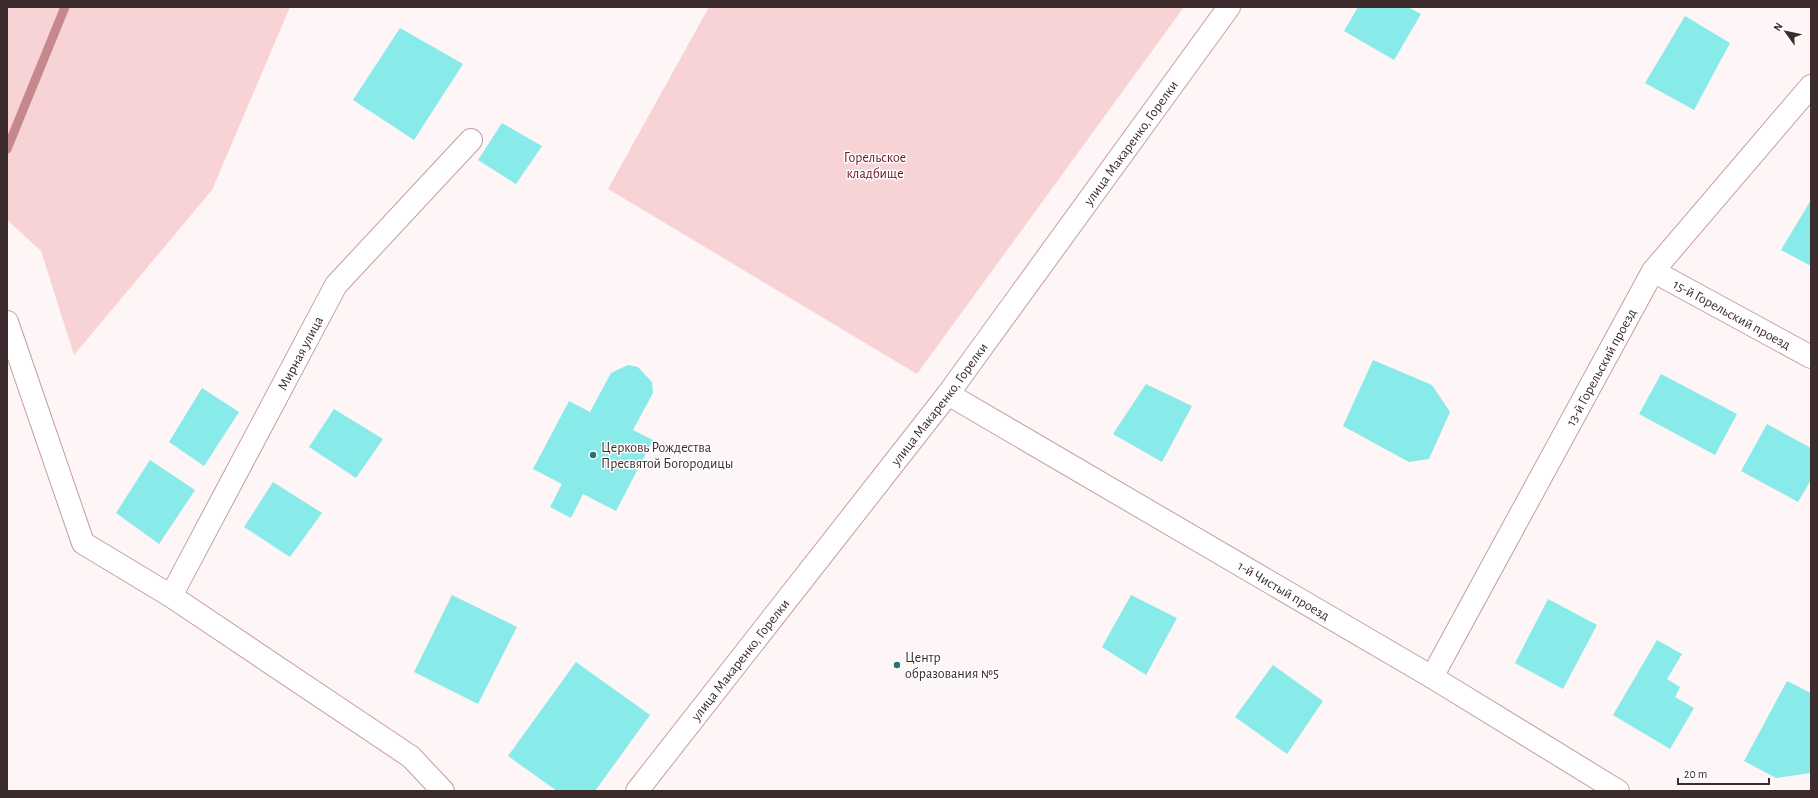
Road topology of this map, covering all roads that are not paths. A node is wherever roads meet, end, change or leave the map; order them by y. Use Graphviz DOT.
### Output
graph roads {
  1 [pos="1229,7"];
  2 [pos="1811,86"];
  3 [pos="471,140"];
  4 [pos="1652,271"];
  5 [pos="7,322"];
  6 [pos="1811,357"];
  7 [pos="948,394"];
  8 [pos="171,596"];
  9 [pos="1432,676"];
  10 [pos="443,791"];
  11 [pos="637,791"];
  12 [pos="1618,791"];
  1 -- 7 [label="street, улица Макаренко, Горелки"];
  2 -- 4 [label="street, 13-й Горельский проезд"];
  3 -- 8 [label="street, Мирная улица"];
  4 -- 6 [label="street, 15-й Горельский проезд"];
  4 -- 9 [label="street, 13-й Горельский проезд"];
  5 -- 8 [label="street"];
  7 -- 9 [label="street, 1-й Чистый проезд"];
  7 -- 11 [label="street, улица Макаренко, Горелки"];
  8 -- 10 [label="street"];
  9 -- 12 [label="street, 1-й Чистый проезд"];
}
